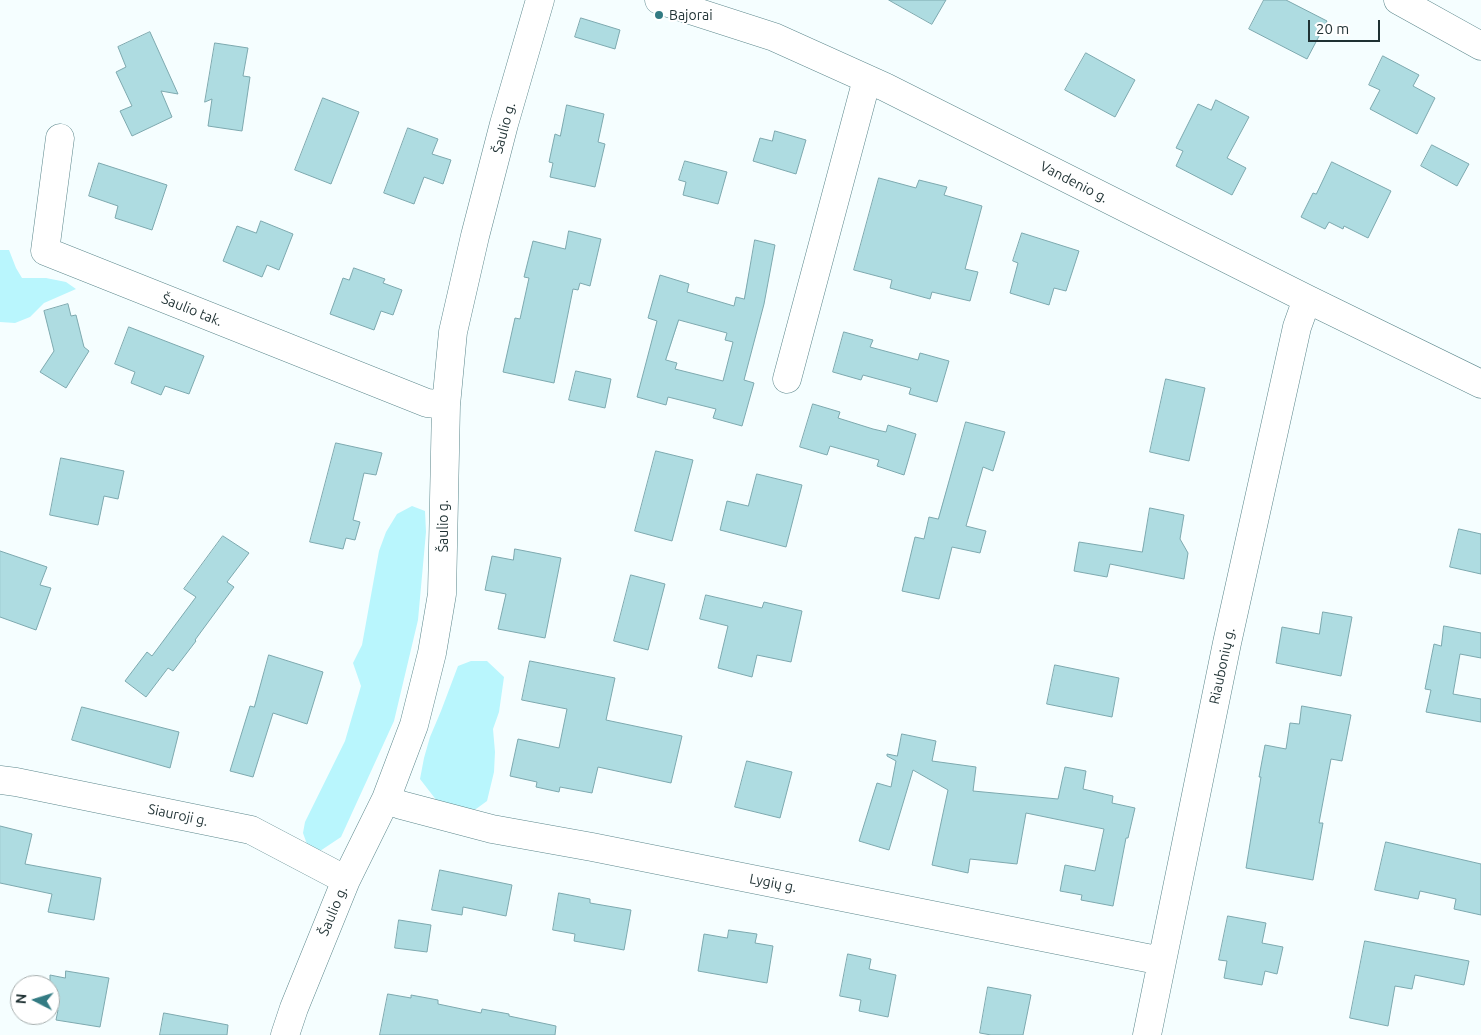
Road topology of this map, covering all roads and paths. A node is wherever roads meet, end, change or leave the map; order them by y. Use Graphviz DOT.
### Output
graph roads {
  1 [pos="540,0"];
  2 [pos="659,0"];
  3 [pos="1398,0"];
  4 [pos="1481,46"];
  5 [pos="867,79"];
  6 [pos="60,138"];
  7 [pos="1307,299"];
  8 [pos="787,380"];
  9 [pos="1481,384"];
  10 [pos="446,405"];
  11 [pos="0,780"];
  12 [pos="386,799"];
  13 [pos="346,880"];
  14 [pos="1162,961"];
  15 [pos="285,1035"];
  16 [pos="1147,1035"];
  1 -- 10 [label="street, Šaulio g."];
  2 -- 5 [label="street, Vandenio g."];
  3 -- 4 [label="street"];
  5 -- 7 [label="street, Vandenio g."];
  5 -- 8 [label="street"];
  6 -- 10 [label="street, Šaulio tak."];
  7 -- 9 [label="street, Vandenio g."];
  7 -- 14 [label="street, Riaubonių g."];
  10 -- 12 [label="street, Šaulio g."];
  11 -- 13 [label="street, Siauroji g."];
  12 -- 13 [label="street, Šaulio g."];
  12 -- 14 [label="street, Lygių g."];
  13 -- 15 [label="street, Šaulio g."];
  14 -- 16 [label="street, Riaubonių g."];
}
